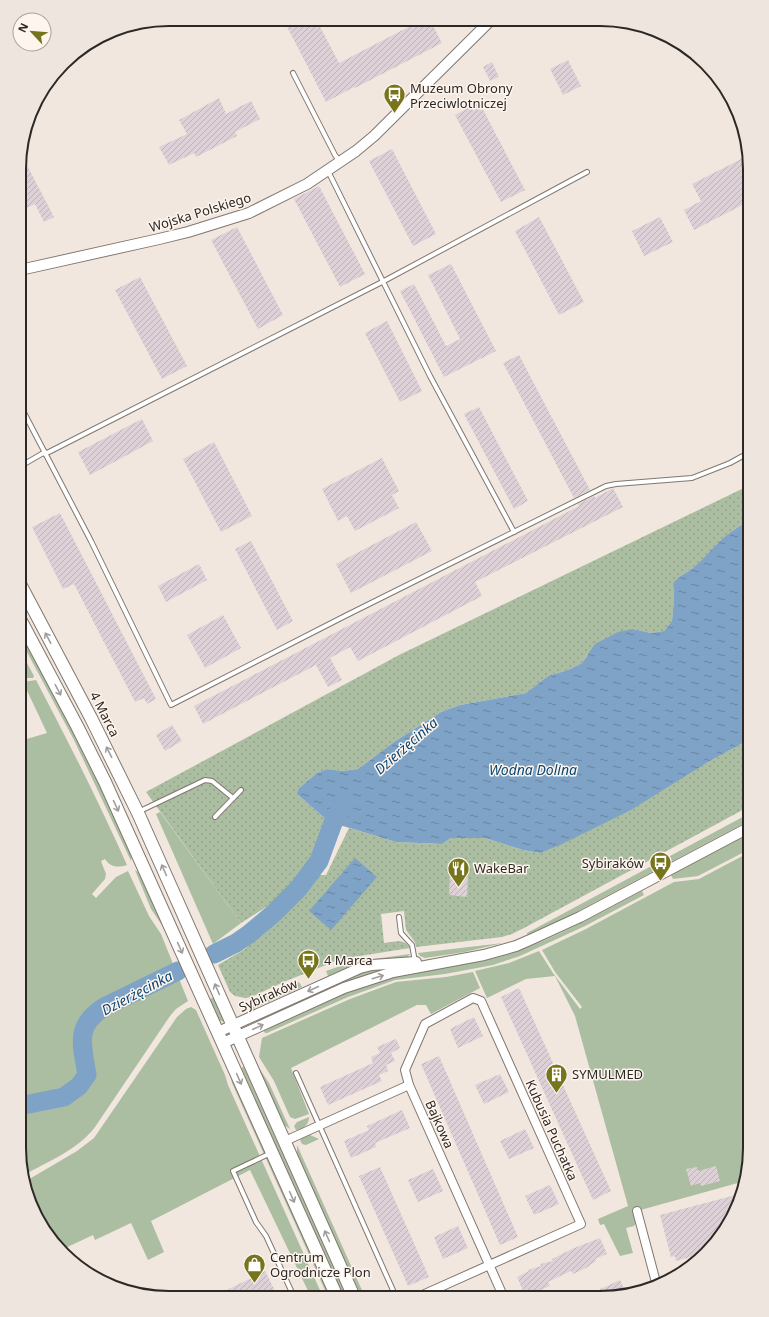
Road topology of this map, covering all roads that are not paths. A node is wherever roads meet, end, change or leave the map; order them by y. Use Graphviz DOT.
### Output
graph roads {
  1 [pos="485,26"];
  2 [pos="293,72"];
  3 [pos="340,162"];
  4 [pos="328,171"];
  5 [pos="587,172"];
  6 [pos="26,269"];
  7 [pos="384,281"];
  8 [pos="26,417"];
  9 [pos="45,453"];
  10 [pos="743,456"];
  11 [pos="26,463"];
  12 [pos="514,532"];
  13 [pos="26,595"];
  14 [pos="26,630"];
  15 [pos="241,790"];
  16 [pos="233,798"];
  17 [pos="138,813"];
  18 [pos="215,817"];
  19 [pos="743,831"];
  20 [pos="399,917"];
  21 [pos="415,962"];
  22 [pos="446,962"];
  23 [pos="232,1025"];
  24 [pos="218,1032"];
  25 [pos="238,1036"];
  26 [pos="223,1043"];
  27 [pos="296,1073"];
  28 [pos="409,1085"];
  29 [pos="319,1125"];
  30 [pos="285,1141"];
  31 [pos="272,1153"];
  32 [pos="636,1210"];
  33 [pos="490,1265"];
  34 [pos="655,1279"];
  35 [pos="291,1291"];
  36 [pos="333,1291"];
  37 [pos="351,1291"];
  38 [pos="393,1291"];
  39 [pos="433,1291"];
  40 [pos="501,1291"];
  1 -- 3 [label="street, Wojska Polskiego"];
  2 -- 3 [label="lane"];
  3 -- 4 [label="street, Wojska Polskiego"];
  4 -- 6 [label="street, Wojska Polskiego"];
  4 -- 7 [label="lane"];
  5 -- 7 [label="lane"];
  7 -- 9 [label="lane"];
  7 -- 12 [label="lane"];
  8 -- 9 [label="lane"];
  9 -- 11 [label="lane"];
  9 -- 12 [label="lane"];
  10 -- 12 [label="lane"];
  17 -- 13 [label="main road, 4 Marca, one-way"];
  14 -- 24 [label="main road, one-way"];
  15 -- 16 [label="lane"];
  16 -- 17 [label="lane"];
  16 -- 18 [label="lane"];
  23 -- 17 [label="main road, 4 Marca, one-way"];
  19 -- 22 [label="street, Sybiraków"];
  20 -- 21 [label="lane"];
  21 -- 22 [label="street, Sybiraków"];
  21 -- 23 [label="street, Sybiraków, one-way"];
  25 -- 22 [label="street, Sybiraków, one-way"];
  23 -- 24 [label="street, Sybiraków"];
  23 -- 25 [label="main road, 4 Marca"];
  24 -- 26 [label="main road"];
  25 -- 26 [label="street, Sybiraków"];
  25 -- 30 [label="main road, 4 Marca"];
  26 -- 31 [label="main road, one-way"];
  27 -- 29 [label="lane"];
  28 -- 29 [label="street"];
  28 -- 33 [label="street, Bajkowa"];
  28 -- 33 [label="street, Kubusia Puchatka"];
  29 -- 30 [label="street"];
  29 -- 38 [label="lane"];
  37 -- 30 [label="main road, 4 Marca, one-way"];
  31 -- 35 [label="lane"];
  31 -- 36 [label="main road, one-way"];
  32 -- 34 [label="street"];
  33 -- 39 [label="street, Kubusia Puchatka"];
  33 -- 40 [label="street, Bajkowa"];
}
